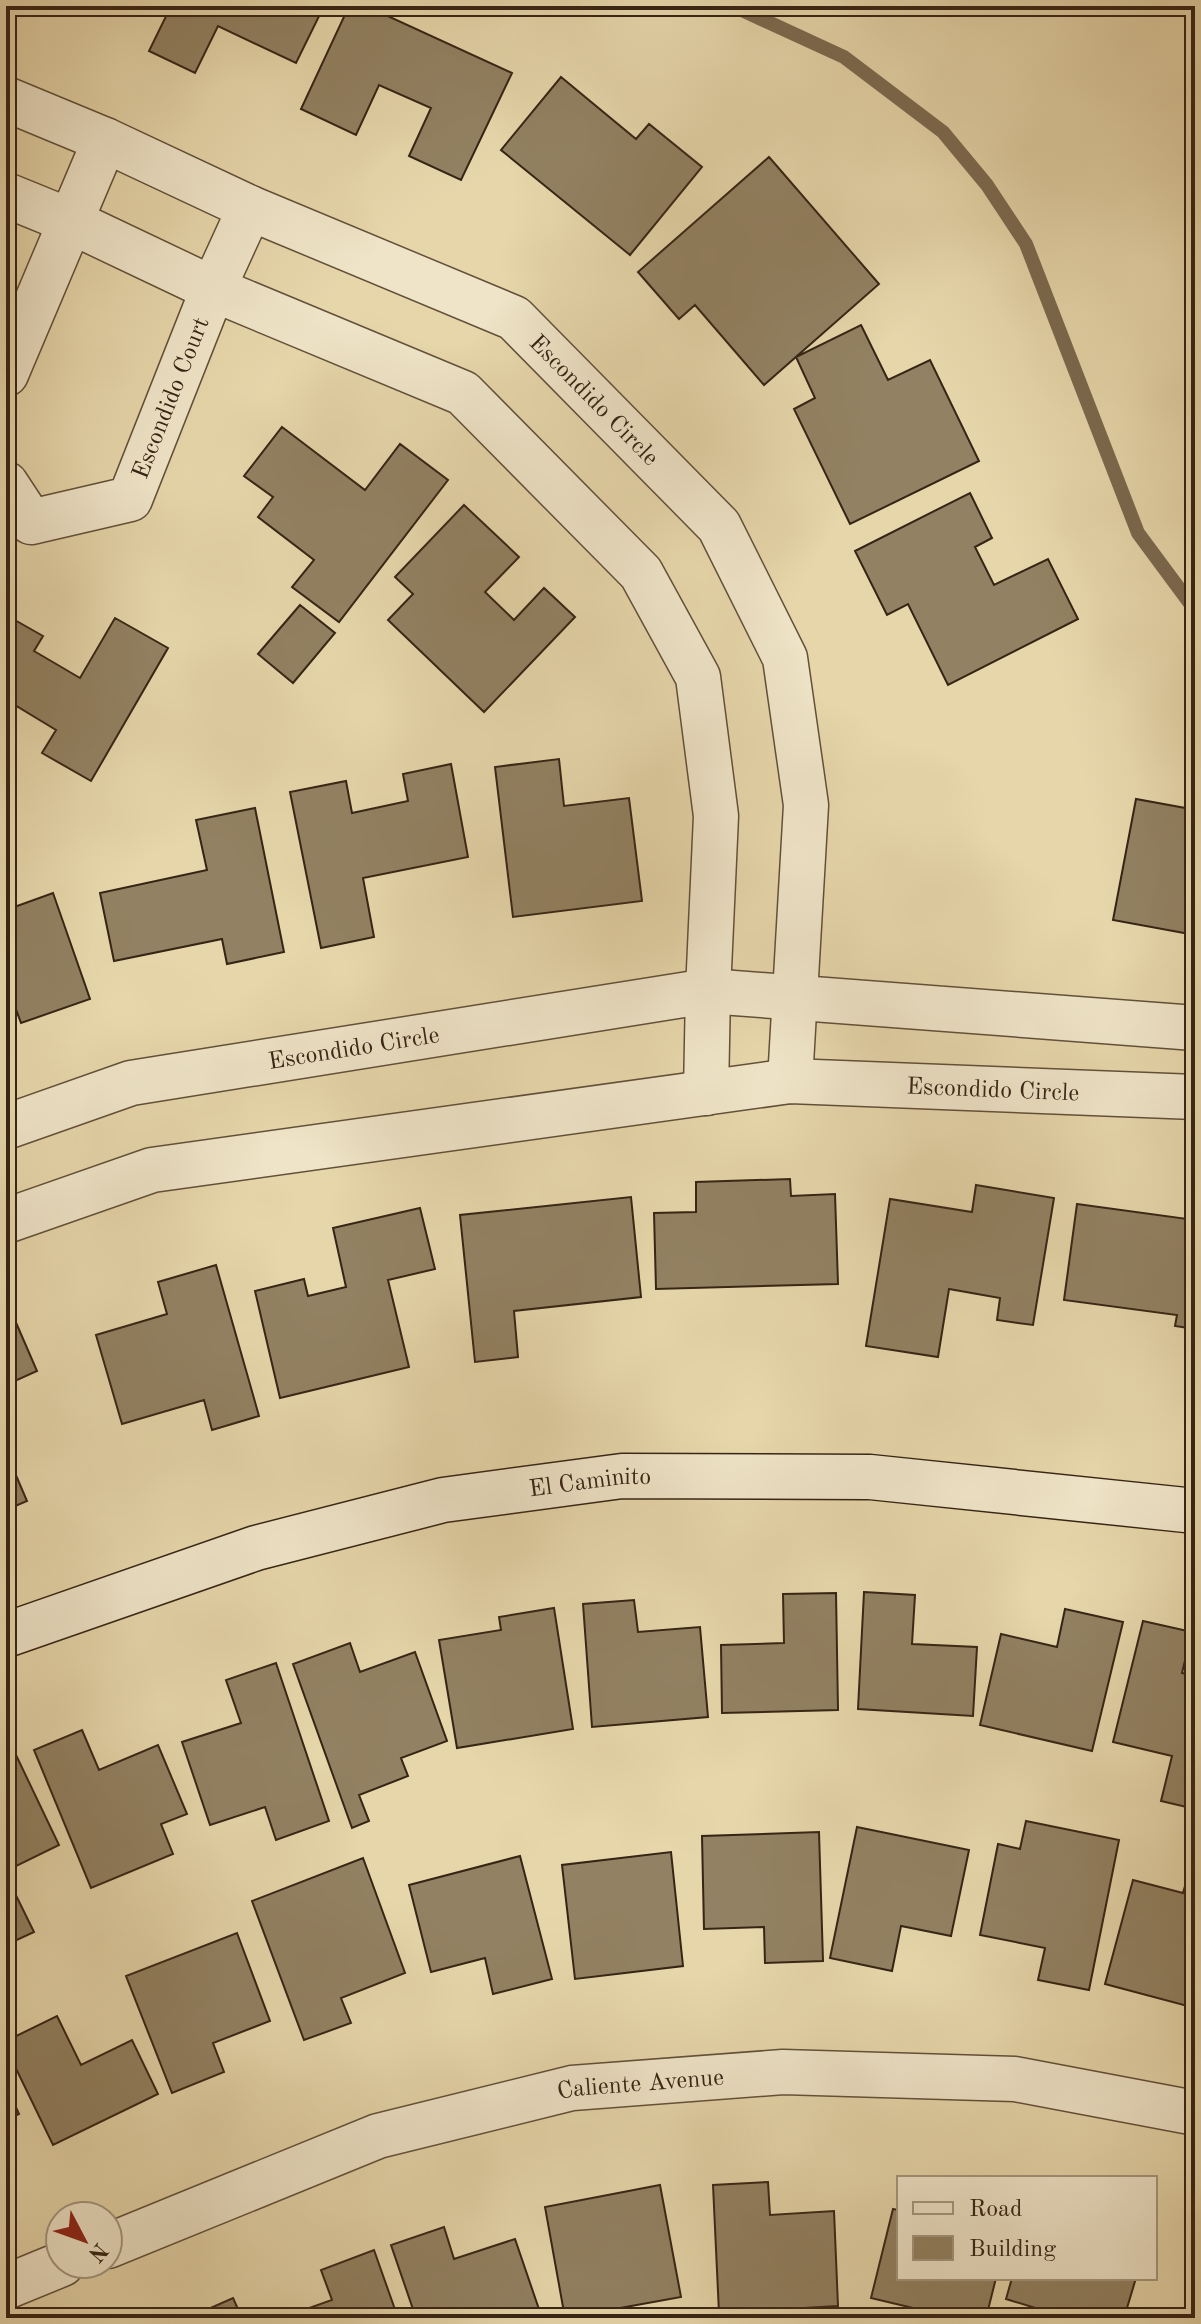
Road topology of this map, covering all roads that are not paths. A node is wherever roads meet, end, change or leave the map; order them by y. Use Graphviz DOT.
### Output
graph roads {
  1 [pos="6,99"];
  2 [pos="105,140"];
  3 [pos="6,195"];
  4 [pos="250,208"];
  5 [pos="70,221"];
  6 [pos="213,289"];
  7 [pos="6,374"];
  8 [pos="6,484"];
  9 [pos="708,991"];
  10 [pos="795,998"];
  11 [pos="1195,1028"];
  12 [pos="790,1081"];
  13 [pos="706,1093"];
  14 [pos="1195,1097"];
  15 [pos="6,1127"];
  16 [pos="6,1221"];
  17 [pos="1195,1511"];
  18 [pos="6,1635"];
  19 [pos="1195,2113"];
  20 [pos="124,2239"];
  21 [pos="44,2271"];
  22 [pos="6,2287"];
  1 -- 2 [label="street, Escondido Circle"];
  2 -- 4 [label="street, Escondido Circle"];
  2 -- 5 [label="street"];
  3 -- 5 [label="street"];
  4 -- 6 [label="street, Escondido Court"];
  4 -- 10 [label="street, Escondido Circle"];
  5 -- 6 [label="street"];
  5 -- 7 [label="street"];
  6 -- 8 [label="street, Escondido Court"];
  6 -- 9 [label="street"];
  9 -- 10 [label="street, Escondido Circle"];
  9 -- 13 [label="street"];
  9 -- 15 [label="street, Escondido Circle"];
  10 -- 11 [label="street, Escondido Circle"];
  10 -- 12 [label="street, Escondido Circle"];
  12 -- 13 [label="street, Escondido Circle"];
  12 -- 14 [label="street, Escondido Circle"];
  13 -- 16 [label="street, Escondido Circle"];
  17 -- 18 [label="street, El Caminito"];
  19 -- 20 [label="street, Caliente Avenue"];
  21 -- 22 [label="street"];
}
